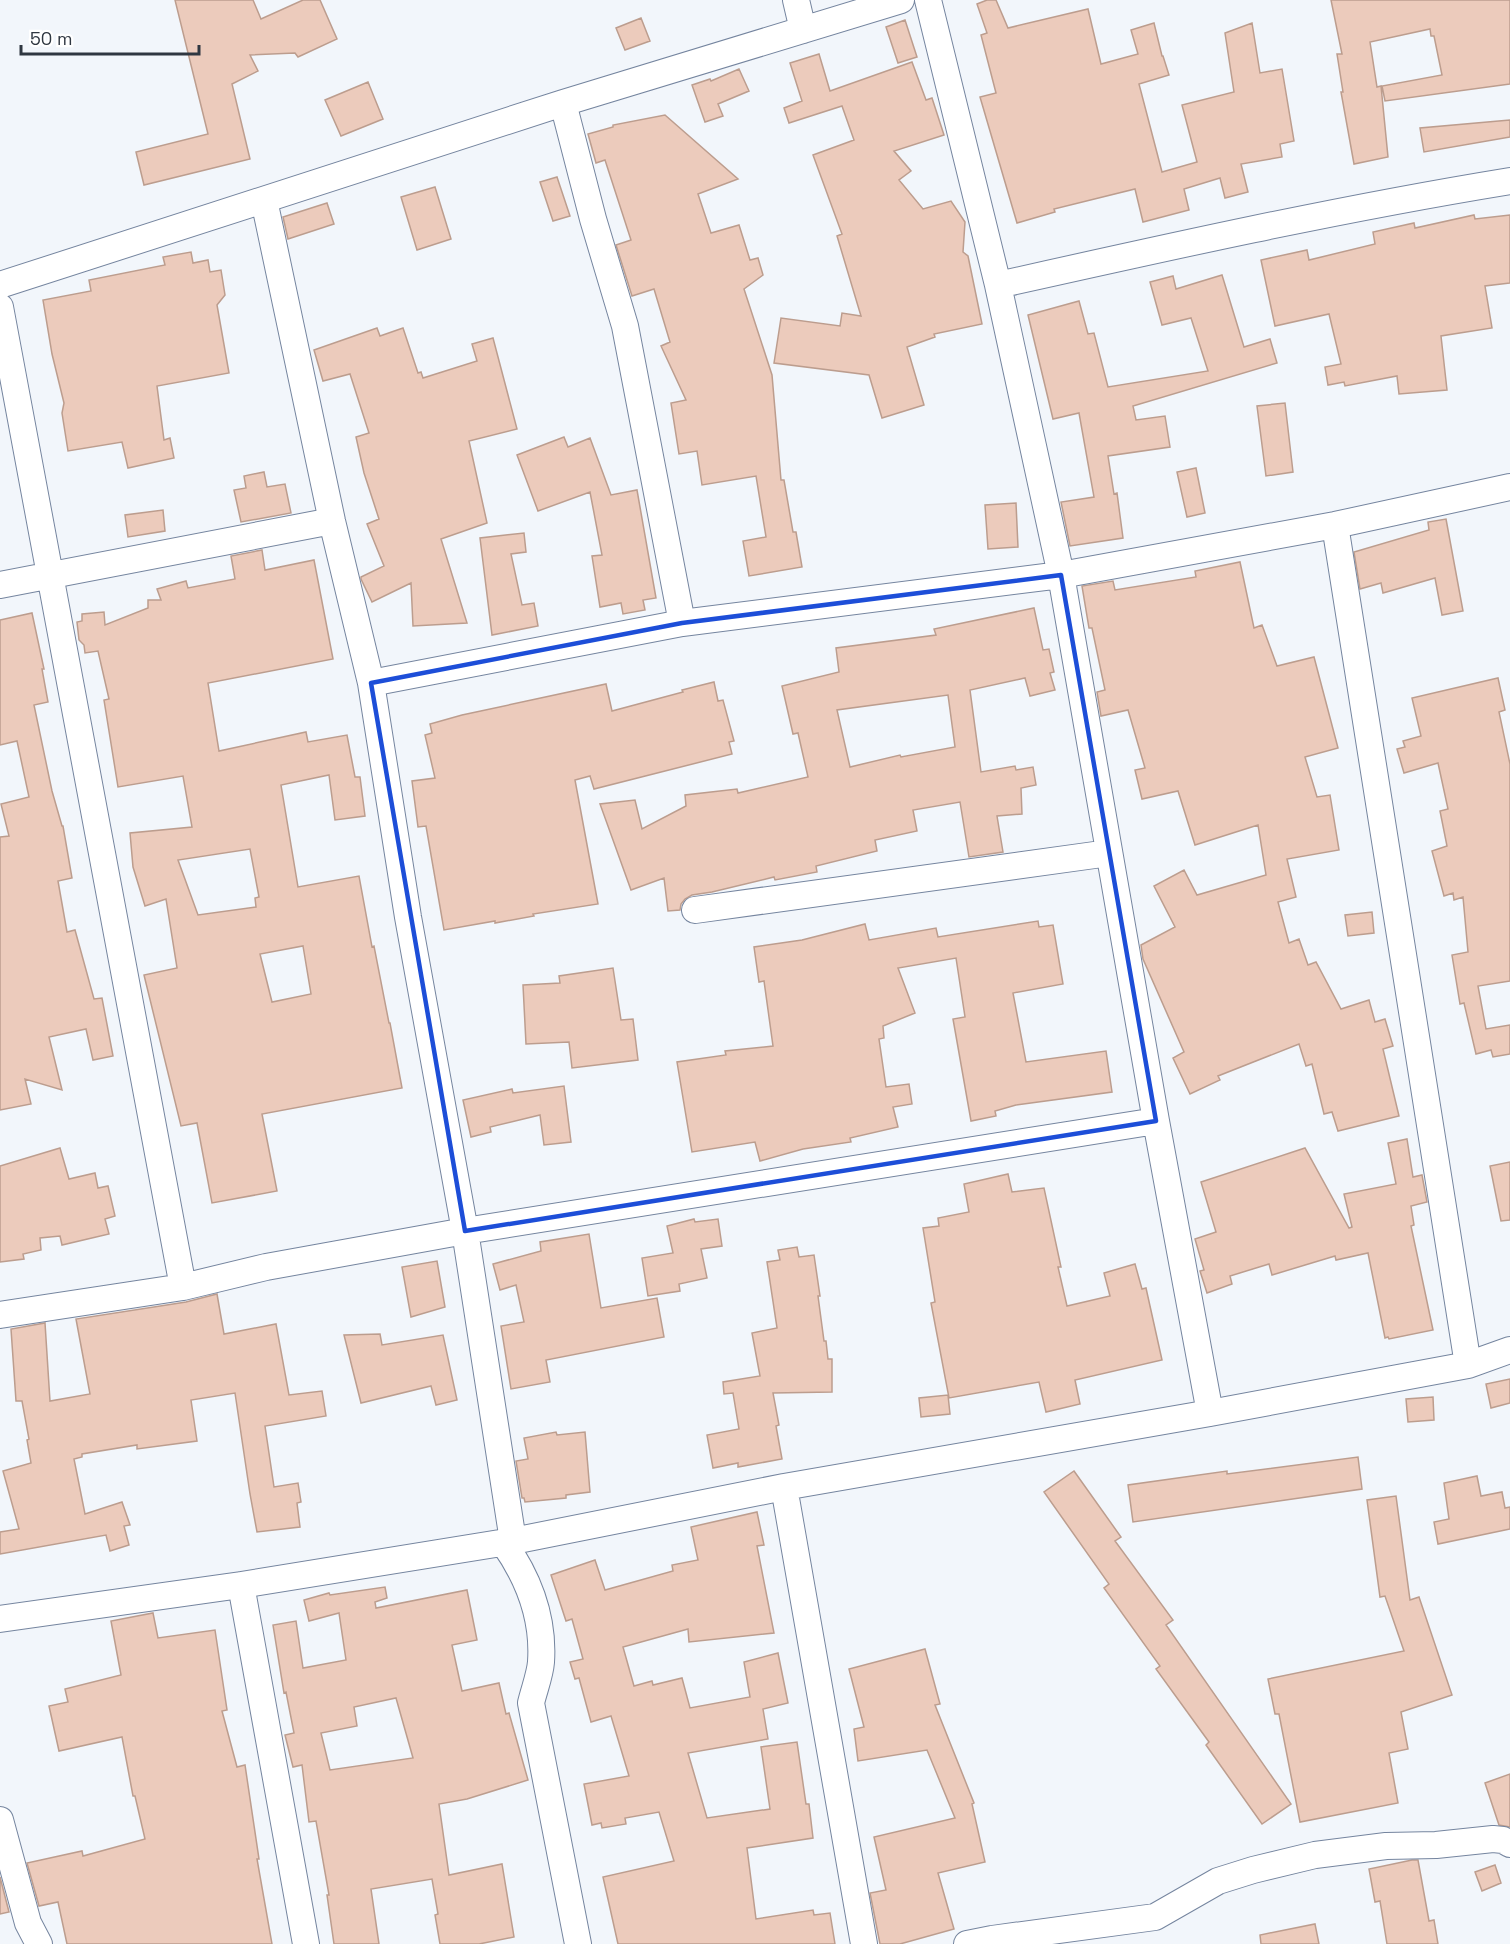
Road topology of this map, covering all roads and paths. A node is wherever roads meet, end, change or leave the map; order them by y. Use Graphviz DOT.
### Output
graph roads {
  1 [pos="796,0"];
  2 [pos="901,0"];
  3 [pos="928,0"];
  4 [pos="803,30"];
  5 [pos="564,103"];
  6 [pos="1510,181"];
  7 [pos="264,200"];
  8 [pos="0,285"];
  9 [pos="998,285"];
  10 [pos="0,307"];
  11 [pos="1510,487"];
  12 [pos="332,521"];
  13 [pos="1335,525"];
  14 [pos="1062,574"];
  15 [pos="49,575"];
  16 [pos="0,585"];
  17 [pos="682,623"];
  18 [pos="370,683"];
  19 [pos="1108,853"];
  20 [pos="695,910"];
  21 [pos="1156,1121"];
  22 [pos="465,1231"];
  23 [pos="183,1287"];
  24 [pos="0,1315"];
  25 [pos="1510,1350"];
  26 [pos="1468,1365"];
  27 [pos="1210,1413"];
  28 [pos="784,1486"];
  29 [pos="508,1541"];
  30 [pos="241,1585"];
  31 [pos="0,1619"];
  32 [pos="0,1820"];
  33 [pos="1510,1844"];
  34 [pos="39,1944"];
  35 [pos="306,1944"];
  36 [pos="578,1944"];
  37 [pos="864,1944"];
  38 [pos="967,1944"];
  1 -- 4 [label="street"];
  2 -- 4 [label="street"];
  3 -- 9 [label="street"];
  4 -- 5 [label="street"];
  5 -- 7 [label="street"];
  5 -- 17 [label="street"];
  6 -- 9 [label="street"];
  7 -- 8 [label="street"];
  7 -- 12 [label="street"];
  9 -- 14 [label="street"];
  10 -- 15 [label="street"];
  11 -- 13 [label="street"];
  12 -- 15 [label="street"];
  12 -- 18 [label="street"];
  13 -- 14 [label="street"];
  13 -- 26 [label="street"];
  14 -- 17 [label="street"];
  14 -- 19 [label="street"];
  15 -- 16 [label="street"];
  15 -- 23 [label="street"];
  17 -- 18 [label="street"];
  18 -- 22 [label="street"];
  19 -- 20 [label="street"];
  19 -- 21 [label="street"];
  21 -- 22 [label="street"];
  21 -- 27 [label="street"];
  22 -- 23 [label="street"];
  22 -- 29 [label="street"];
  23 -- 24 [label="street"];
  25 -- 26 [label="street"];
  26 -- 27 [label="street"];
  27 -- 28 [label="street"];
  28 -- 29 [label="street"];
  28 -- 37 [label="street"];
  29 -- 30 [label="street"];
  29 -- 36 [label="street"];
  30 -- 31 [label="street"];
  30 -- 35 [label="street"];
  32 -- 34 [label="street"];
  33 -- 38 [label="street"];
}
